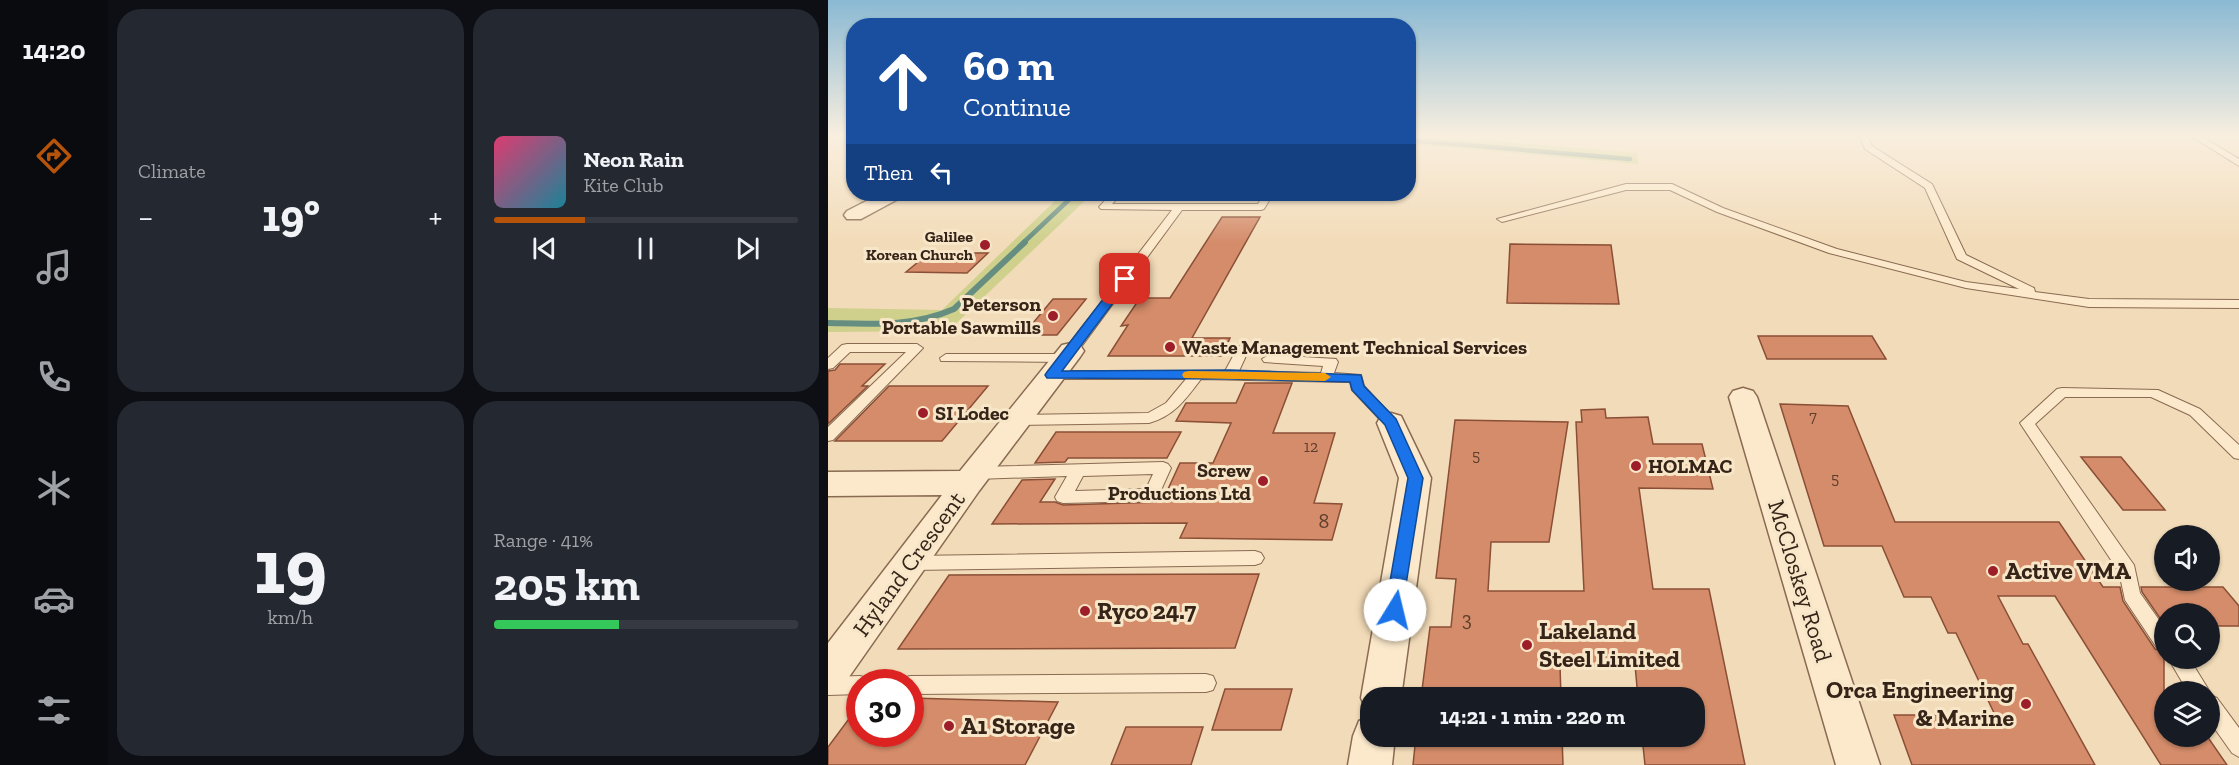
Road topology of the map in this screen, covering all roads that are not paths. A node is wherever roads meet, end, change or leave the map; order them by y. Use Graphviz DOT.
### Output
graph roads {
  1 [pos="1907,172"];
  2 [pos="880,201"];
  3 [pos="1110,201"];
  4 [pos="1265,201"];
  5 [pos="1179,207"];
  6 [pos="854,215"];
  7 [pos="1502,219"];
  8 [pos="2042,296"];
  9 [pos="2239,304"];
  10 [pos="1244,347"];
  11 [pos="946,358"];
  12 [pos="1269,359"];
  13 [pos="1063,361"];
  14 [pos="828,365"];
  15 [pos="1197,375"];
  16 [pos="1230,375"];
  17 [pos="1326,377"];
  18 [pos="1743,397"];
  19 [pos="1017,420"];
  20 [pos="1391,423"];
  21 [pos="828,436"];
  22 [pos="2239,454"];
  23 [pos="1078,470"];
  24 [pos="972,478"];
  25 [pos="828,484"];
  26 [pos="1255,558"];
  27 [pos="912,563"];
  28 [pos="2154,628"];
  29 [pos="828,674"];
  30 [pos="1206,683"];
  31 [pos="846,685"];
  32 [pos="924,685"];
  33 [pos="828,686"];
  34 [pos="1383,687"];
  35 [pos="2220,719"];
  36 [pos="2239,746"];
  37 [pos="1372,747"];
  38 [pos="1370,765"];
  39 [pos="1858,765"];
  1 -- 8 [label="lane"];
  2 -- 6 [label="street"];
  3 -- 5 [label="lane"];
  4 -- 5 [label="lane"];
  5 -- 13 [label="lane"];
  7 -- 8 [label="lane"];
  8 -- 9 [label="lane"];
  10 -- 16 [label="lane"];
  11 -- 13 [label="lane"];
  12 -- 17 [label="lane"];
  13 -- 15 [label="lane"];
  13 -- 19 [label="street, Hyland Crescent"];
  14 -- 21 [label="lane"];
  15 -- 16 [label="lane"];
  15 -- 19 [label="lane"];
  16 -- 17 [label="lane"];
  17 -- 20 [label="lane"];
  18 -- 39 [label="street, McCloskey Road"];
  19 -- 24 [label="street, Hyland Crescent"];
  20 -- 34 [label="street"];
  22 -- 28 [label="lane"];
  23 -- 23 [label="lane"];
  23 -- 24 [label="lane"];
  24 -- 25 [label="street, Hyland Crescent"];
  24 -- 27 [label="street, Hyland Crescent"];
  26 -- 27 [label="lane"];
  27 -- 29 [label="street, Hyland Crescent"];
  30 -- 32 [label="lane"];
  31 -- 33 [label="lane"];
  35 -- 36 [label="lane"];
  37 -- 38 [label="street"];
}
